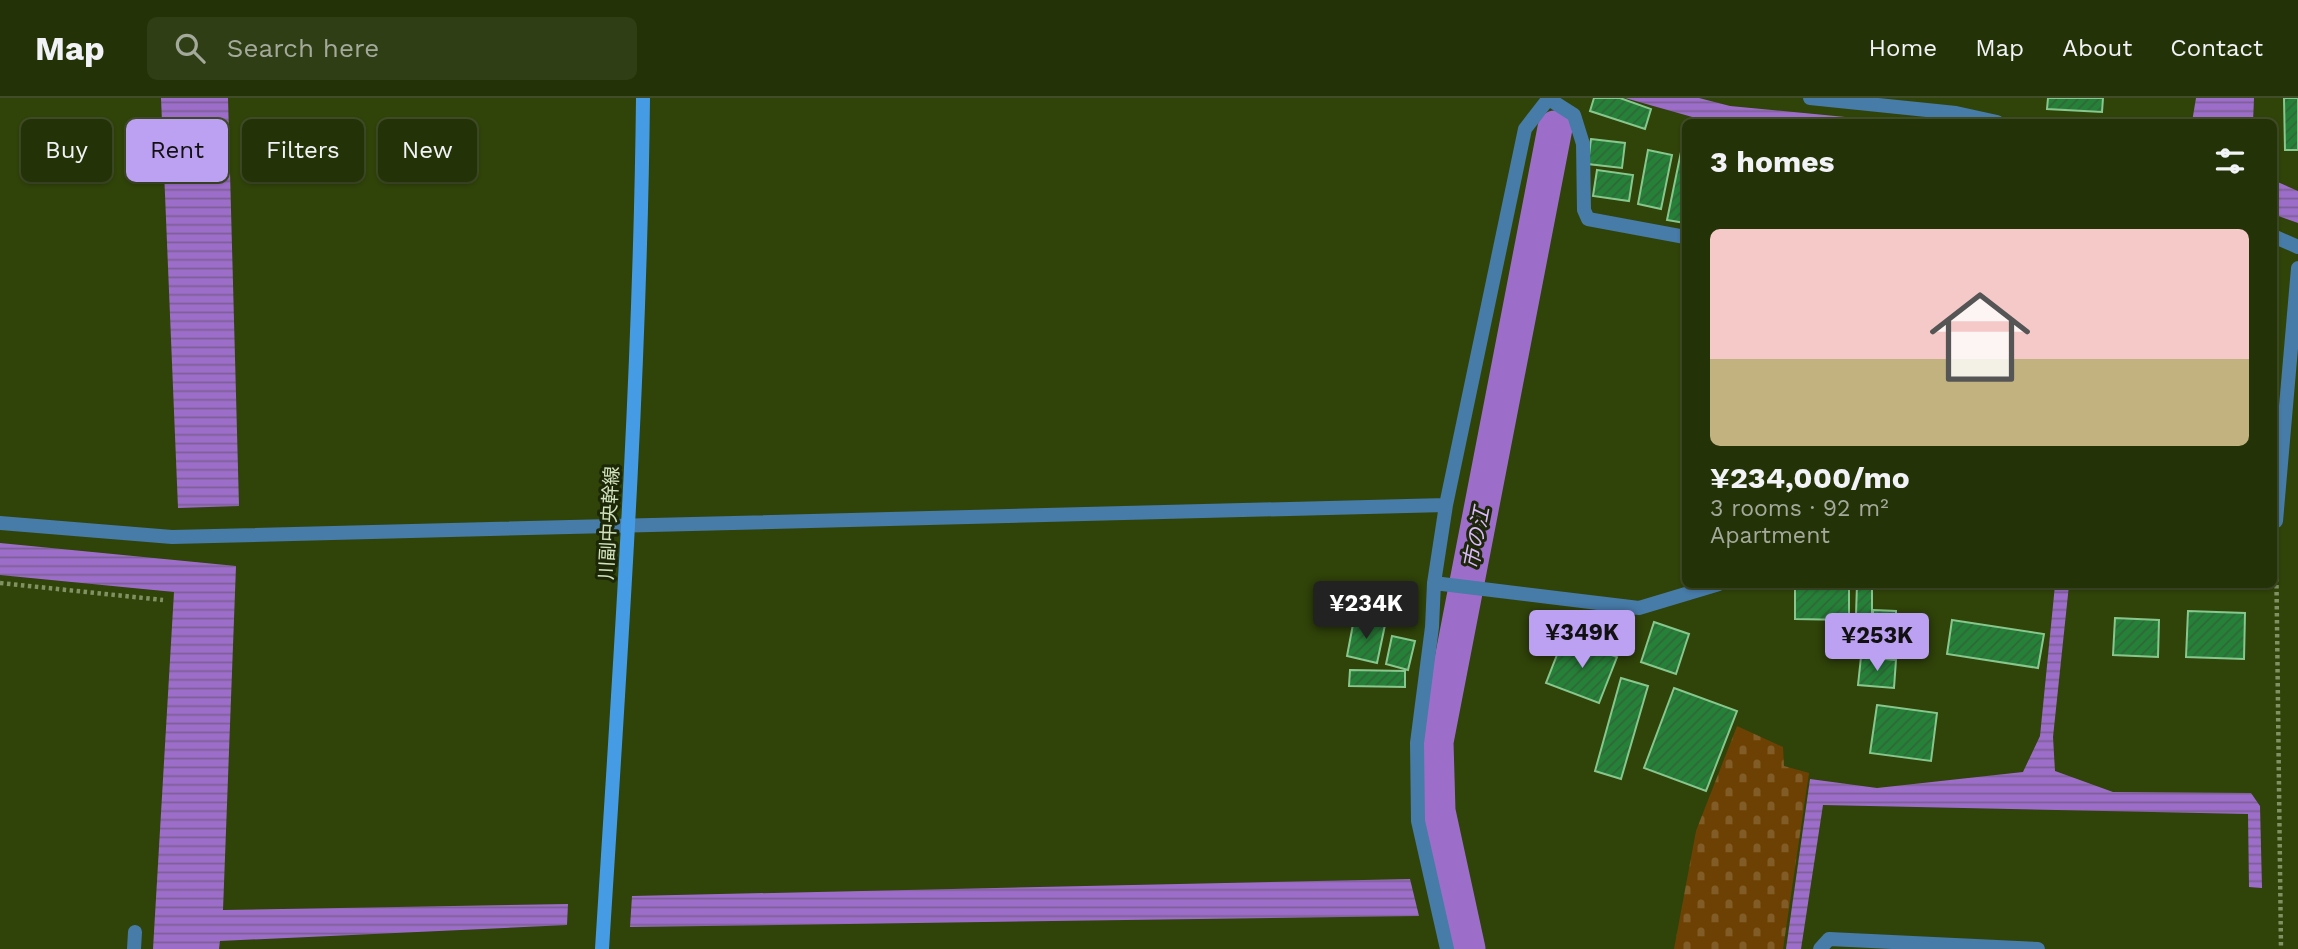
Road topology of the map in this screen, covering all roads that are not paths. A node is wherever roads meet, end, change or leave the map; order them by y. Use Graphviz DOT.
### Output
graph roads {
  1 [pos="643,98"];
  2 [pos="1549,98"];
  3 [pos="1810,98"];
  4 [pos="1983,119"];
  5 [pos="1682,236"];
  6 [pos="2277,238"];
  7 [pos="2298,247"];
  8 [pos="2298,268"];
  9 [pos="2277,499"];
  10 [pos="1446,505"];
  11 [pos="0,523"];
  12 [pos="629,526"];
  13 [pos="1434,583"];
  14 [pos="1706,588"];
  15 [pos="135,932"];
  16 [pos="134,949"];
  17 [pos="602,949"];
  18 [pos="1447,949"];
  19 [pos="1820,949"];
  20 [pos="2038,949"];
  1 -- 12 [label="street, 川副中央幹線"];
  2 -- 5 [label="street"];
  2 -- 10 [label="street"];
  3 -- 4 [label="street"];
  6 -- 7 [label="street"];
  8 -- 9 [label="street"];
  10 -- 12 [label="street"];
  10 -- 13 [label="street"];
  11 -- 12 [label="street"];
  12 -- 17 [label="street, 川副中央幹線"];
  13 -- 14 [label="street"];
  13 -- 18 [label="street"];
  15 -- 16 [label="street"];
  19 -- 20 [label="street"];
}
